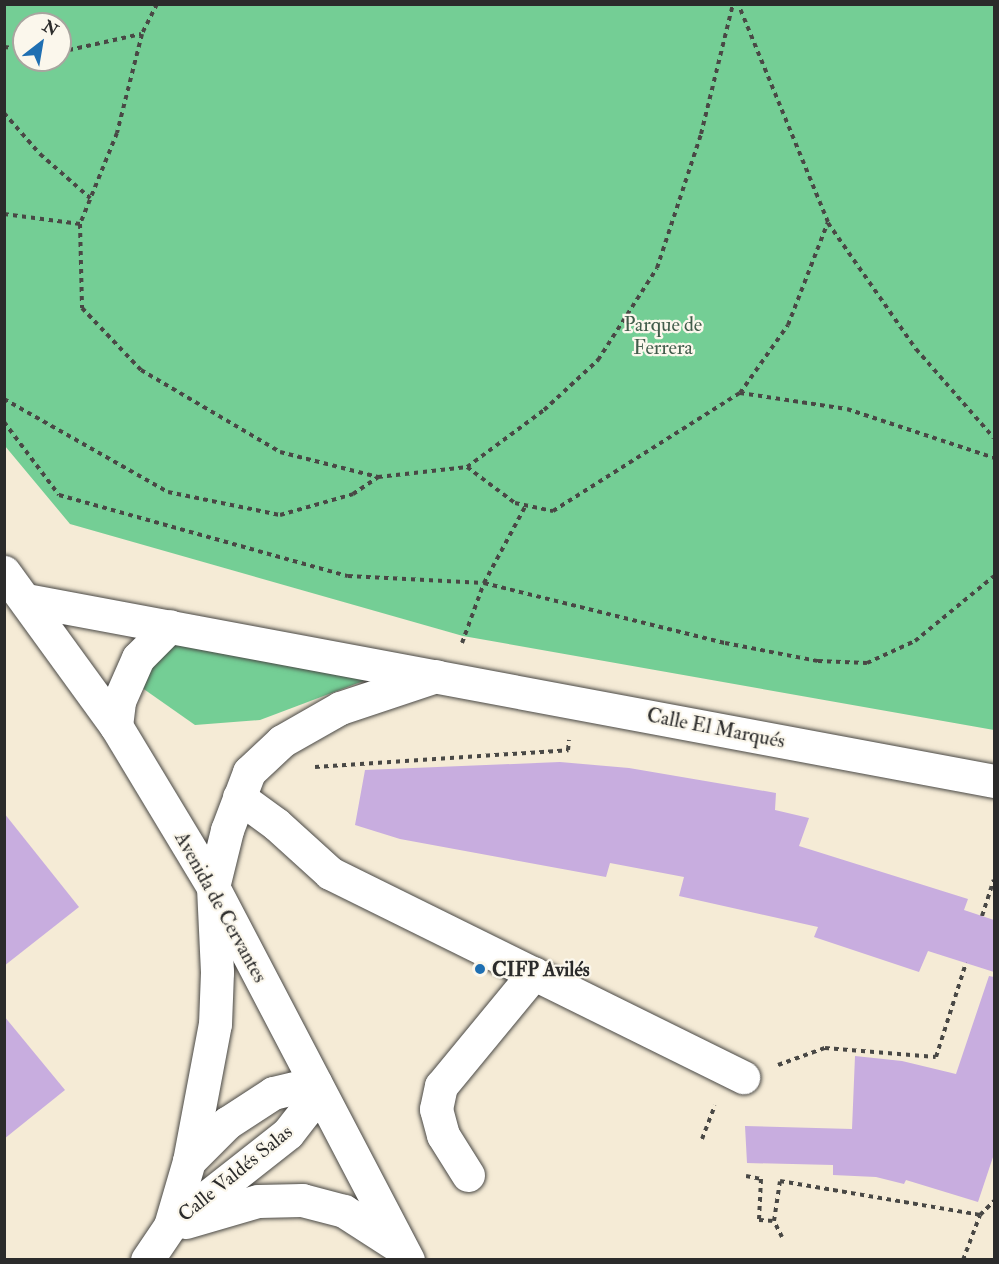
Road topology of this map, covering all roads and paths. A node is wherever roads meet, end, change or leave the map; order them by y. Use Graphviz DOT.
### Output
graph roads {
  1 [pos="157,4"];
  2 [pos="734,4"];
  3 [pos="738,4"];
  4 [pos="142,34"];
  5 [pos="72,49"];
  6 [pos="4,113"];
  7 [pos="90,198"];
  8 [pos="4,214"];
  9 [pos="828,222"];
  10 [pos="80,224"];
  11 [pos="740,393"];
  12 [pos="4,399"];
  13 [pos="4,422"];
  14 [pos="994,438"];
  15 [pos="994,458"];
  16 [pos="467,466"];
  17 [pos="378,477"];
  18 [pos="526,505"];
  19 [pos="4,572"];
  20 [pos="994,576"];
  21 [pos="484,584"];
  22 [pos="26,600"];
  23 [pos="170,626"];
  24 [pos="449,677"];
  25 [pos="577,702"];
  26 [pos="116,726"];
  27 [pos="308,768"];
  28 [pos="994,781"];
  29 [pos="238,797"];
  30 [pos="994,880"];
  31 [pos="213,887"];
  32 [pos="992,895"];
  33 [pos="982,916"];
  34 [pos="966,963"];
  35 [pos="534,973"];
  36 [pos="743,1077"];
  37 [pos="315,1083"];
  38 [pos="715,1105"];
  39 [pos="702,1139"];
  40 [pos="189,1161"];
  41 [pos="468,1175"];
  42 [pos="746,1176"];
  43 [pos="994,1200"];
  44 [pos="980,1215"];
  45 [pos="774,1221"];
  46 [pos="170,1227"];
  47 [pos="782,1237"];
  48 [pos="404,1253"];
  49 [pos="147,1260"];
  50 [pos="963,1260"];
  1 -- 4 [label="path"];
  2 -- 16 [label="path"];
  3 -- 9 [label="path"];
  4 -- 5 [label="path"];
  4 -- 7 [label="path"];
  6 -- 7 [label="path"];
  7 -- 10 [label="path"];
  8 -- 10 [label="path"];
  9 -- 11 [label="path"];
  9 -- 14 [label="path"];
  10 -- 17 [label="path"];
  11 -- 15 [label="path"];
  11 -- 18 [label="path"];
  12 -- 17 [label="path"];
  13 -- 21 [label="path"];
  16 -- 17 [label="path"];
  16 -- 18 [label="path"];
  18 -- 21 [label="path"];
  19 -- 22 [label="street, Avenida de Cervantes"];
  20 -- 21 [label="path"];
  21 -- 24 [label="path"];
  22 -- 23 [label="street, Calle El Marqués"];
  22 -- 26 [label="street, Avenida de Cervantes"];
  23 -- 24 [label="street, Calle El Marqués"];
  23 -- 26 [label="street"];
  24 -- 25 [label="street, Calle El Marqués"];
  24 -- 29 [label="street, Calle El Marqués"];
  25 -- 27 [label="path"];
  25 -- 28 [label="street, Calle El Marqués"];
  26 -- 31 [label="street, Avenida de Cervantes"];
  29 -- 31 [label="street, Calle El Marqués"];
  29 -- 35 [label="street"];
  30 -- 32 [label="path"];
  31 -- 37 [label="street, Avenida de Cervantes"];
  31 -- 40 [label="street"];
  32 -- 33 [label="path"];
  34 -- 36 [label="path"];
  35 -- 36 [label="street"];
  35 -- 41 [label="street"];
  37 -- 40 [label="street"];
  37 -- 46 [label="street, Calle Valdés Salas"];
  37 -- 48 [label="street, Avenida de Cervantes"];
  38 -- 39 [label="path"];
  40 -- 46 [label="street"];
  42 -- 45 [label="path"];
  43 -- 44 [label="path"];
  44 -- 45 [label="path"];
  44 -- 50 [label="path"];
  45 -- 47 [label="path"];
  46 -- 48 [label="street"];
  46 -- 49 [label="street, Calle Valdés Salas"];
}
